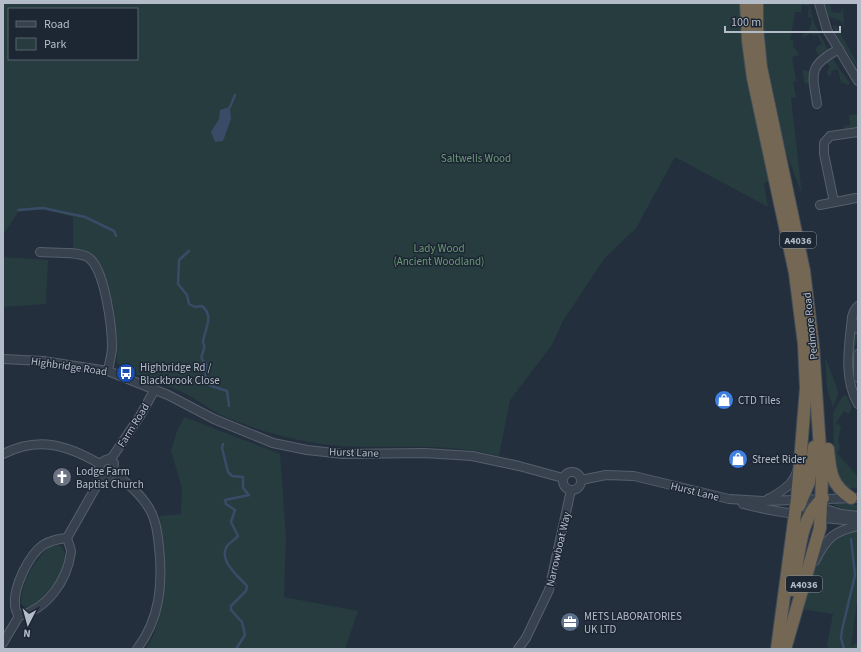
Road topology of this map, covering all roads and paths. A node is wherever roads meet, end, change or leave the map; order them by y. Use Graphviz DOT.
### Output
graph roads {
  1 [pos="746,3"];
  2 [pos="757,3"];
  3 [pos="819,3"];
  4 [pos="838,49"];
  5 [pos="858,81"];
  6 [pos="817,104"];
  7 [pos="858,132"];
  8 [pos="856,198"];
  9 [pos="834,202"];
  10 [pos="820,205"];
  11 [pos="40,252"];
  12 [pos="858,304"];
  13 [pos="852,317"];
  14 [pos="858,329"];
  15 [pos="858,354"];
  16 [pos="3,359"];
  17 [pos="108,371"];
  18 [pos="858,378"];
  19 [pos="816,386"];
  20 [pos="155,390"];
  21 [pos="858,404"];
  22 [pos="3,454"];
  23 [pos="111,459"];
  24 [pos="799,459"];
  25 [pos="100,464"];
  26 [pos="113,472"];
  27 [pos="101,478"];
  28 [pos="563,478"];
  29 [pos="581,480"];
  30 [pos="571,490"];
  31 [pos="855,498"];
  32 [pos="729,500"];
  33 [pos="763,501"];
  34 [pos="811,503"];
  35 [pos="795,516"];
  36 [pos="858,516"];
  37 [pos="808,518"];
  38 [pos="858,521"];
  39 [pos="858,526"];
  40 [pos="67,538"];
  41 [pos="806,577"];
  42 [pos="19,616"];
  43 [pos="3,643"];
  44 [pos="780,647"];
  45 [pos="137,649"];
  46 [pos="518,649"];
  1 -- 24 [label="highway, Pedmore Road / A4036"];
  2 -- 19 [label="highway, Pedmore Road / A4036"];
  3 -- 4 [label="street"];
  4 -- 5 [label="street"];
  4 -- 6 [label="street"];
  7 -- 9 [label="street"];
  8 -- 9 [label="street"];
  9 -- 10 [label="street"];
  11 -- 17 [label="street"];
  12 -- 13 [label="street"];
  13 -- 14 [label="street"];
  13 -- 21 [label="street"];
  15 -- 18 [label="street"];
  16 -- 17 [label="street, Highbridge Road"];
  17 -- 20 [label="street, Highbridge Road"];
  19 -- 31 [label="highway"];
  19 -- 34 [label="highway, Pedmore Road / A4036"];
  19 -- 34 [label="highway"];
  20 -- 23 [label="street, Farm Road"];
  20 -- 28 [label="street, Hurst Lane"];
  22 -- 25 [label="street"];
  23 -- 25 [label="street"];
  23 -- 26 [label="street"];
  24 -- 33 [label="street"];
  24 -- 34 [label="highway, Pedmore Road / A4036"];
  25 -- 27 [label="street"];
  26 -- 27 [label="street"];
  26 -- 45 [label="street"];
  27 -- 40 [label="street"];
  28 -- 29 [label="street"];
  28 -- 30 [label="street"];
  29 -- 30 [label="street"];
  29 -- 32 [label="street, Hurst Lane"];
  30 -- 46 [label="street, Narrowboat Way"];
  31 -- 34 [label="street"];
  32 -- 33 [label="street, Hurst Lane"];
  32 -- 35 [label="street"];
  33 -- 34 [label="street, Hurst Lane"];
  34 -- 35 [label="highway, Pedmore Road / A4036"];
  34 -- 36 [label="street"];
  34 -- 37 [label="highway"];
  34 -- 38 [label="street"];
  34 -- 41 [label="highway, Pedmore Road / A4036"];
  35 -- 37 [label="street"];
  35 -- 44 [label="highway, Pedmore Road / A4036"];
  37 -- 44 [label="highway"];
  39 -- 41 [label="street"];
  40 -- 42 [label="street"];
  40 -- 42 [label="street"];
  41 -- 44 [label="highway, Pedmore Road / A4036"];
  42 -- 43 [label="street"];
}
